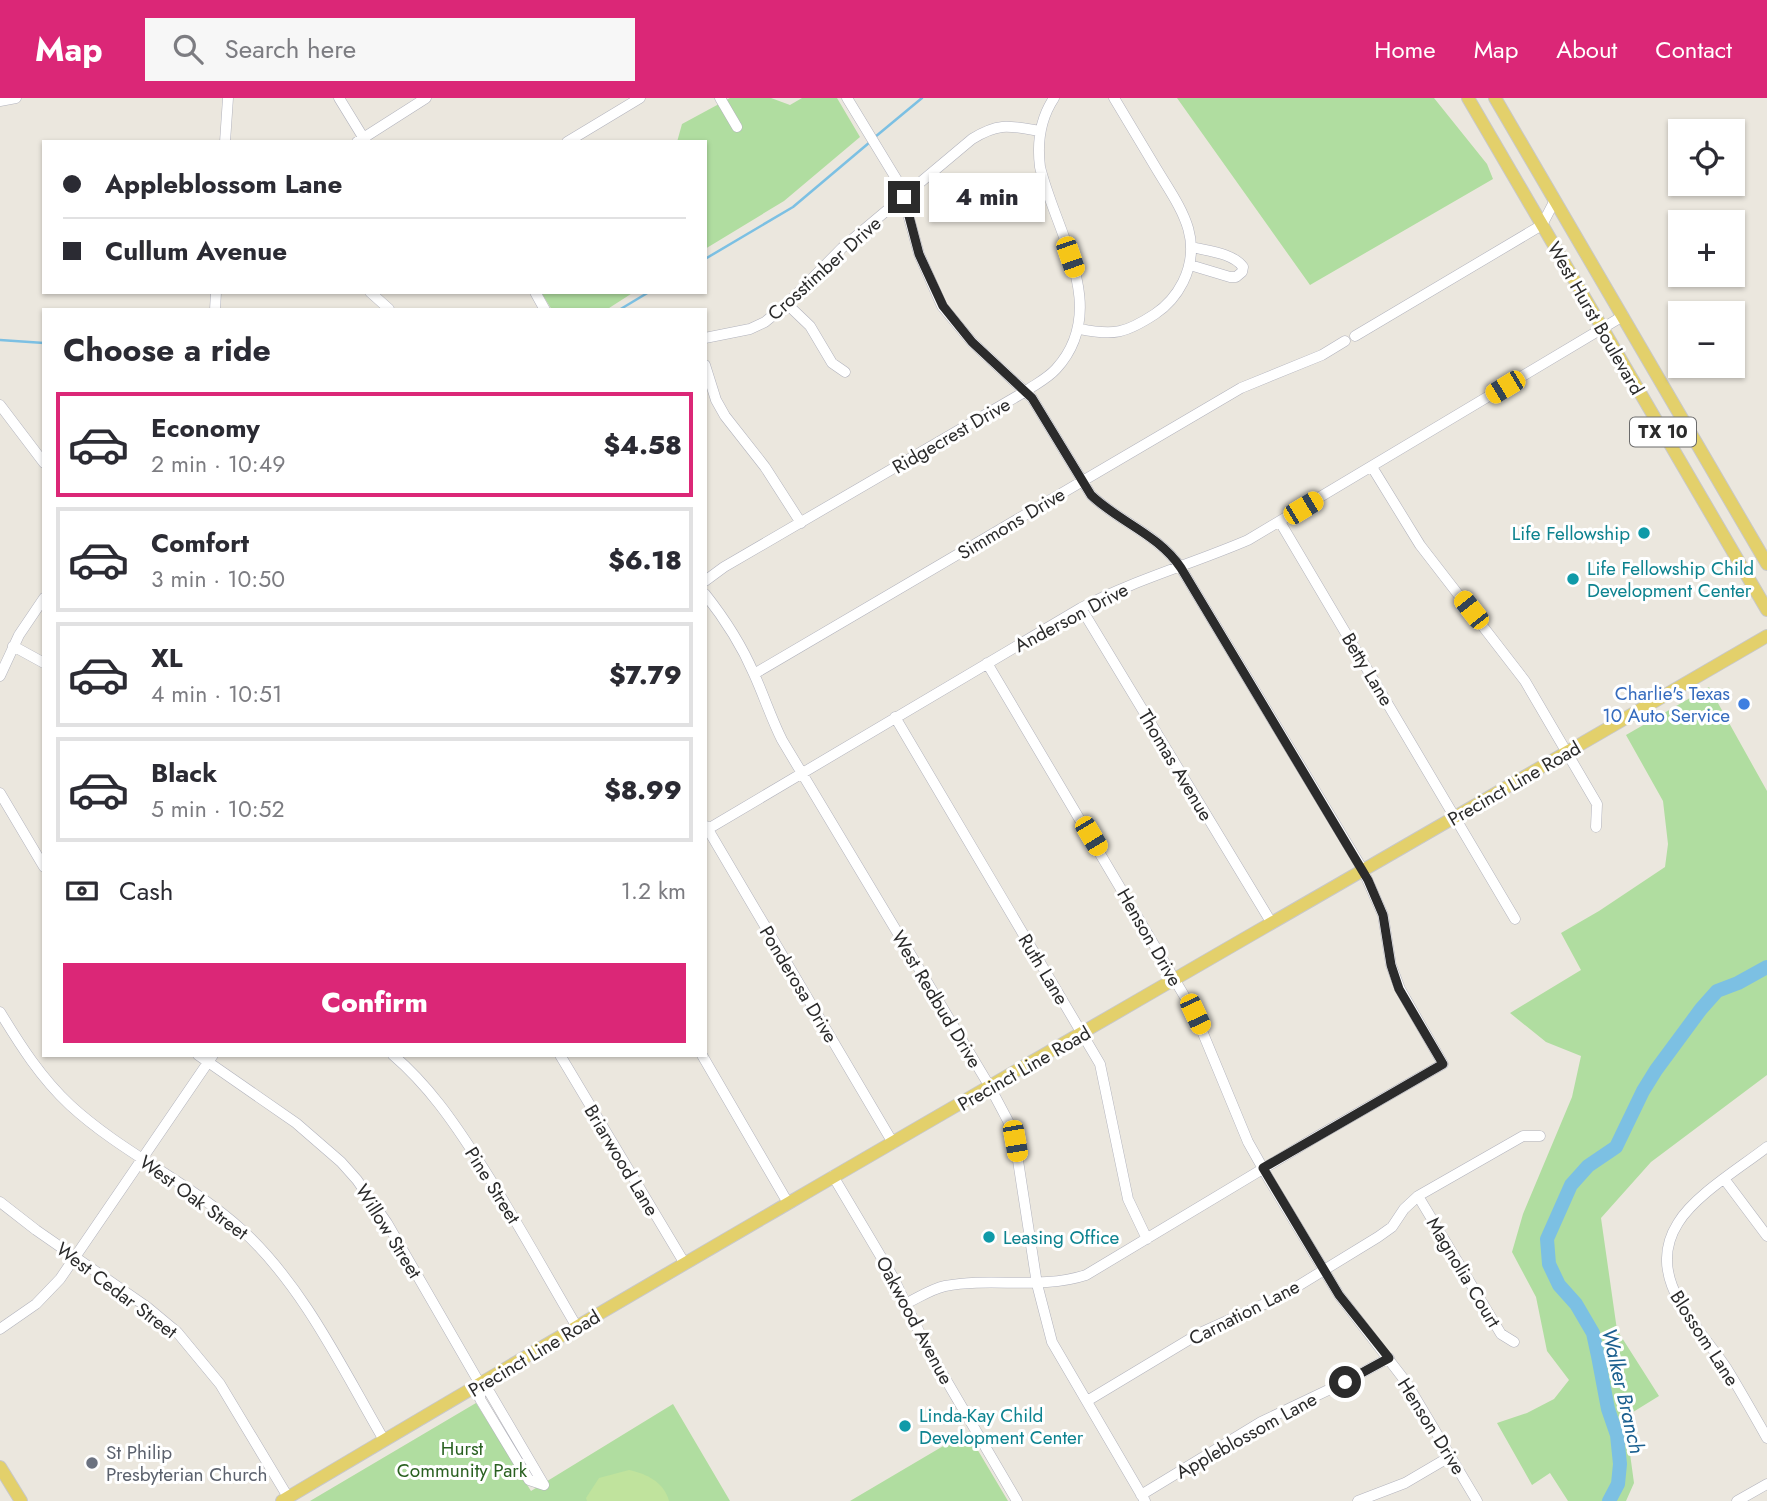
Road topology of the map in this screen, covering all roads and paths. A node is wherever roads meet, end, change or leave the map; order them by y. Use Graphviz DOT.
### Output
graph roads {
  1 [pos="16,98"];
  2 [pos="228,98"];
  3 [pos="340,98"];
  4 [pos="426,98"];
  5 [pos="640,98"];
  6 [pos="720,98"];
  7 [pos="847,98"];
  8 [pos="1054,98"];
  9 [pos="1114,98"];
  10 [pos="1468,98"];
  11 [pos="1495,98"];
  12 [pos="0,101"];
  13 [pos="737,127"];
  14 [pos="1040,131"];
  15 [pos="225,140"];
  16 [pos="362,140"];
  17 [pos="570,140"];
  18 [pos="904,197"];
  19 [pos="1555,200"];
  20 [pos="1542,225"];
  21 [pos="1192,247"];
  22 [pos="1190,265"];
  23 [pos="372,294"];
  24 [pos="787,304"];
  25 [pos="388,308"];
  26 [pos="1623,316"];
  27 [pos="1602,328"];
  28 [pos="1080,329"];
  29 [pos="707,338"];
  30 [pos="707,371"];
  31 [pos="845,372"];
  32 [pos="1026,391"];
  33 [pos="0,405"];
  34 [pos="42,460"];
  35 [pos="1372,467"];
  36 [pos="1082,482"];
  37 [pos="1280,522"];
  38 [pos="802,523"];
  39 [pos="1767,564"];
  40 [pos="1181,568"];
  41 [pos="707,580"];
  42 [pos="707,596"];
  43 [pos="42,600"];
  44 [pos="1081,608"];
  45 [pos="1767,610"];
  46 [pos="1767,636"];
  47 [pos="13,646"];
  48 [pos="42,662"];
  49 [pos="987,663"];
  50 [pos="754,674"];
  51 [pos="0,677"];
  52 [pos="895,717"];
  53 [pos="1568,752"];
  54 [pos="802,773"];
  55 [pos="0,793"];
  56 [pos="1456,817"];
  57 [pos="707,826"];
  58 [pos="1596,827"];
  59 [pos="707,829"];
  60 [pos="42,864"];
  61 [pos="1363,870"];
  62 [pos="1515,919"];
  63 [pos="1271,922"];
  64 [pos="1176,979"];
  65 [pos="0,1012"];
  66 [pos="1083,1034"];
  67 [pos="395,1057"];
  68 [pos="561,1057"];
  69 [pos="703,1057"];
  70 [pos="210,1059"];
  71 [pos="990,1087"];
  72 [pos="1540,1136"];
  73 [pos="893,1143"];
  74 [pos="1767,1147"];
  75 [pos="142,1159"];
  76 [pos="1263,1168"];
  77 [pos="833,1176"];
  78 [pos="1725,1180"];
  79 [pos="1418,1196"];
  80 [pos="0,1202"];
  81 [pos="788,1203"];
  82 [pos="1767,1236"];
  83 [pos="1147,1239"];
  84 [pos="74,1257"];
  85 [pos="685,1264"];
  86 [pos="1323,1270"];
  87 [pos="1037,1284"];
  88 [pos="905,1304"];
  89 [pos="577,1328"];
  90 [pos="0,1329"];
  91 [pos="1514,1342"];
  92 [pos="1389,1358"];
  93 [pos="480,1384"];
  94 [pos="1087,1401"];
  95 [pos="1767,1438"];
  96 [pos="384,1440"];
  97 [pos="1451,1456"];
  98 [pos="0,1467"];
  99 [pos="1767,1484"];
  100 [pos="1143,1498"];
  101 [pos="285,1499"];
  102 [pos="20,1501"];
  103 [pos="1017,1501"];
  104 [pos="1358,1501"];
  105 [pos="1477,1501"];
  106 [pos="1737,1501"];
  1 -- 12 [label="street"];
  2 -- 15 [label="street"];
  3 -- 16 [label="street"];
  4 -- 16 [label="street"];
  5 -- 17 [label="street"];
  6 -- 13 [label="street"];
  7 -- 18 [label="street"];
  8 -- 14 [label="street, Ridgecrest Drive"];
  9 -- 21 [label="street"];
  10 -- 20 [label="main road, West Hurst Boulevard / TX 10"];
  11 -- 19 [label="main road, West Hurst Boulevard / TX 10"];
  14 -- 18 [label="street, Crosstimber Drive"];
  14 -- 28 [label="street, Ridgecrest Drive"];
  18 -- 24 [label="street, Crosstimber Drive"];
  18 -- 32 [label="street"];
  19 -- 20 [label="street"];
  19 -- 26 [label="main road, West Hurst Boulevard / TX 10"];
  20 -- 27 [label="main road, West Hurst Boulevard / TX 10"];
  20 -- 36 [label="street, Simmons Drive"];
  21 -- 22 [label="street"];
  21 -- 22 [label="street"];
  22 -- 28 [label="street"];
  23 -- 25 [label="street"];
  24 -- 29 [label="street, Crosstimber Drive"];
  24 -- 31 [label="street"];
  26 -- 27 [label="street, Anderson Drive"];
  26 -- 39 [label="main road, West Hurst Boulevard / TX 10"];
  27 -- 35 [label="street, Anderson Drive"];
  27 -- 45 [label="main road, West Hurst Boulevard / TX 10"];
  28 -- 32 [label="street, Ridgecrest Drive"];
  30 -- 38 [label="street"];
  32 -- 36 [label="street"];
  32 -- 38 [label="street, Ridgecrest Drive"];
  33 -- 34 [label="street"];
  35 -- 37 [label="street, Anderson Drive"];
  35 -- 53 [label="street"];
  36 -- 40 [label="street"];
  36 -- 50 [label="street, Simmons Drive"];
  37 -- 40 [label="street, Anderson Drive"];
  37 -- 56 [label="street, Betty Lane"];
  38 -- 41 [label="street, Ridgecrest Drive"];
  40 -- 44 [label="street, Anderson Drive"];
  40 -- 61 [label="street"];
  42 -- 50 [label="street, West Redbud Drive"];
  43 -- 47 [label="street"];
  44 -- 49 [label="street, Anderson Drive"];
  44 -- 63 [label="street, Thomas Avenue"];
  46 -- 53 [label="main road, Precinct Line Road"];
  47 -- 48 [label="street"];
  47 -- 51 [label="street"];
  49 -- 52 [label="street, Anderson Drive"];
  49 -- 64 [label="street, Henson Drive"];
  50 -- 54 [label="street, West Redbud Drive"];
  52 -- 54 [label="street, Anderson Drive"];
  52 -- 66 [label="street, Ruth Lane"];
  53 -- 56 [label="main road, Precinct Line Road"];
  53 -- 58 [label="street"];
  54 -- 57 [label="street, Anderson Drive"];
  54 -- 71 [label="street, West Redbud Drive"];
  55 -- 60 [label="street"];
  56 -- 61 [label="main road, Precinct Line Road"];
  56 -- 62 [label="street, Betty Lane"];
  59 -- 73 [label="street, Ponderosa Drive"];
  61 -- 63 [label="main road, Precinct Line Road"];
  61 -- 76 [label="street"];
  63 -- 64 [label="main road, Precinct Line Road"];
  64 -- 66 [label="main road, Precinct Line Road"];
  64 -- 76 [label="street, Henson Drive"];
  65 -- 75 [label="street, West Oak Street"];
  66 -- 71 [label="main road, Precinct Line Road"];
  66 -- 83 [label="street, Ruth Lane"];
  67 -- 89 [label="street, Pine Street"];
  68 -- 85 [label="street, Briarwood Lane"];
  69 -- 81 [label="street"];
  70 -- 75 [label="street"];
  70 -- 93 [label="street, Willow Street"];
  71 -- 73 [label="main road, Precinct Line Road"];
  71 -- 87 [label="street, West Redbud Drive"];
  72 -- 79 [label="street, Carnation Lane"];
  73 -- 77 [label="main road, Precinct Line Road"];
  74 -- 78 [label="street, Blossom Lane"];
  75 -- 84 [label="street"];
  75 -- 96 [label="street, West Oak Street"];
  76 -- 83 [label="street"];
  76 -- 86 [label="street, Henson Drive"];
  77 -- 81 [label="main road, Precinct Line Road"];
  77 -- 88 [label="street, Oakwood Avenue"];
  78 -- 82 [label="street"];
  78 -- 95 [label="street, Blossom Lane"];
  79 -- 86 [label="street, Carnation Lane"];
  79 -- 91 [label="street, Magnolia Court"];
  80 -- 84 [label="street, West Cedar Street"];
  81 -- 85 [label="main road, Precinct Line Road"];
  83 -- 87 [label="street"];
  84 -- 90 [label="street"];
  84 -- 101 [label="street, West Cedar Street"];
  85 -- 89 [label="main road, Precinct Line Road"];
  86 -- 92 [label="street, Henson Drive"];
  86 -- 94 [label="street, Carnation Lane"];
  87 -- 88 [label="street"];
  87 -- 94 [label="street, West Redbud Drive"];
  88 -- 103 [label="street, Oakwood Avenue"];
  89 -- 93 [label="main road, Precinct Line Road"];
  92 -- 97 [label="street, Henson Drive"];
  92 -- 100 [label="street, Appleblossom Lane"];
  93 -- 93 [label="street, Willow Street"];
  93 -- 96 [label="main road, Precinct Line Road"];
  94 -- 100 [label="street, West Redbud Drive"];
  96 -- 101 [label="main road, Precinct Line Road"];
  97 -- 104 [label="street"];
  97 -- 105 [label="street, Henson Drive"];
  98 -- 102 [label="main road"];
  99 -- 106 [label="street"];
}
